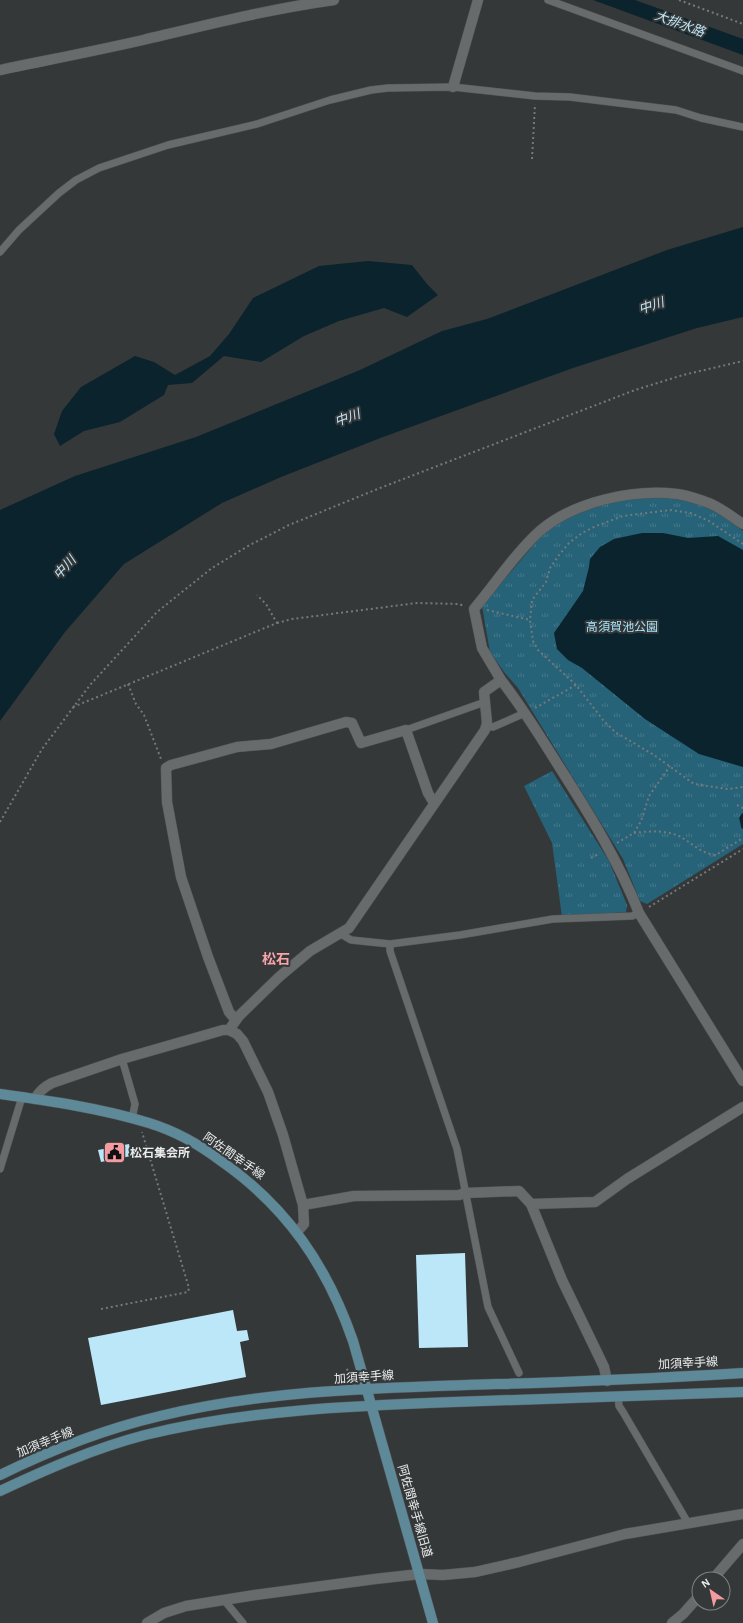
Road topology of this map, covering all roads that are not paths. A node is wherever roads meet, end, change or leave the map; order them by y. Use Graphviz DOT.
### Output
graph roads {
  1 [pos="334,0"];
  2 [pos="478,0"];
  3 [pos="548,0"];
  4 [pos="0,70"];
  5 [pos="743,71"];
  6 [pos="453,87"];
  7 [pos="743,127"];
  8 [pos="0,252"];
  9 [pos="743,524"];
  10 [pos="501,680"];
  11 [pos="485,702"];
  12 [pos="525,713"];
  13 [pos="486,726"];
  14 [pos="406,730"];
  15 [pos="434,803"];
  16 [pos="639,913"];
  17 [pos="341,934"];
  18 [pos="390,944"];
  19 [pos="235,1019"];
  20 [pos="229,1030"];
  21 [pos="122,1059"];
  22 [pos="743,1081"];
  23 [pos="0,1094"];
  24 [pos="22,1097"];
  25 [pos="35,1099"];
  26 [pos="743,1108"];
  27 [pos="138,1123"];
  28 [pos="0,1169"];
  29 [pos="465,1193"];
  30 [pos="531,1204"];
  31 [pos="303,1205"];
  32 [pos="297,1232"];
  33 [pos="519,1373"];
  34 [pos="743,1374"];
  35 [pos="607,1381"];
  36 [pos="367,1389"];
  37 [pos="743,1392"];
  38 [pos="618,1396"];
  39 [pos="372,1406"];
  40 [pos="0,1475"];
  41 [pos="0,1491"];
  42 [pos="743,1514"];
  43 [pos="688,1522"];
  44 [pos="743,1544"];
  45 [pos="721,1571"];
  46 [pos="420,1574"];
  47 [pos="224,1600"];
  48 [pos="691,1605"];
  49 [pos="147,1623"];
  50 [pos="243,1623"];
  51 [pos="432,1623"];
  52 [pos="672,1623"];
  1 -- 4 [label="street"];
  2 -- 6 [label="street"];
  3 -- 5 [label="lane"];
  6 -- 7 [label="lane"];
  6 -- 8 [label="lane"];
  9 -- 10 [label="street"];
  10 -- 11 [label="street"];
  10 -- 12 [label="street"];
  11 -- 13 [label="street"];
  11 -- 14 [label="lane"];
  12 -- 13 [label="lane"];
  12 -- 16 [label="street"];
  13 -- 15 [label="street"];
  14 -- 15 [label="street"];
  14 -- 19 [label="street"];
  15 -- 17 [label="street"];
  16 -- 18 [label="lane"];
  16 -- 22 [label="street"];
  17 -- 18 [label="lane"];
  17 -- 19 [label="street"];
  18 -- 29 [label="lane"];
  19 -- 20 [label="street"];
  20 -- 21 [label="street"];
  20 -- 31 [label="street"];
  21 -- 25 [label="street"];
  21 -- 27 [label="lane"];
  23 -- 24 [label="main road, 阿佐間幸手線"];
  24 -- 25 [label="main road, 阿佐間幸手線"];
  24 -- 28 [label="lane"];
  25 -- 27 [label="main road, 阿佐間幸手線"];
  26 -- 30 [label="street"];
  27 -- 32 [label="main road, 阿佐間幸手線"];
  29 -- 30 [label="street"];
  29 -- 31 [label="street"];
  29 -- 33 [label="lane"];
  30 -- 35 [label="street"];
  31 -- 32 [label="street"];
  32 -- 36 [label="main road, 阿佐間幸手線"];
  34 -- 35 [label="main road, 加須幸手線"];
  35 -- 36 [label="main road, 加須幸手線"];
  36 -- 39 [label="main road, 阿佐間幸手線"];
  36 -- 40 [label="main road, 加須幸手線"];
  37 -- 38 [label="main road"];
  38 -- 39 [label="main road"];
  38 -- 43 [label="lane"];
  39 -- 41 [label="main road"];
  39 -- 46 [label="main road, 阿佐間幸手線旧道"];
  42 -- 43 [label="street"];
  43 -- 46 [label="street"];
  44 -- 45 [label="street"];
  46 -- 47 [label="street"];
  46 -- 51 [label="main road, 阿佐間幸手線旧道"];
  47 -- 49 [label="street"];
  47 -- 50 [label="lane"];
  48 -- 52 [label="street"];
}
